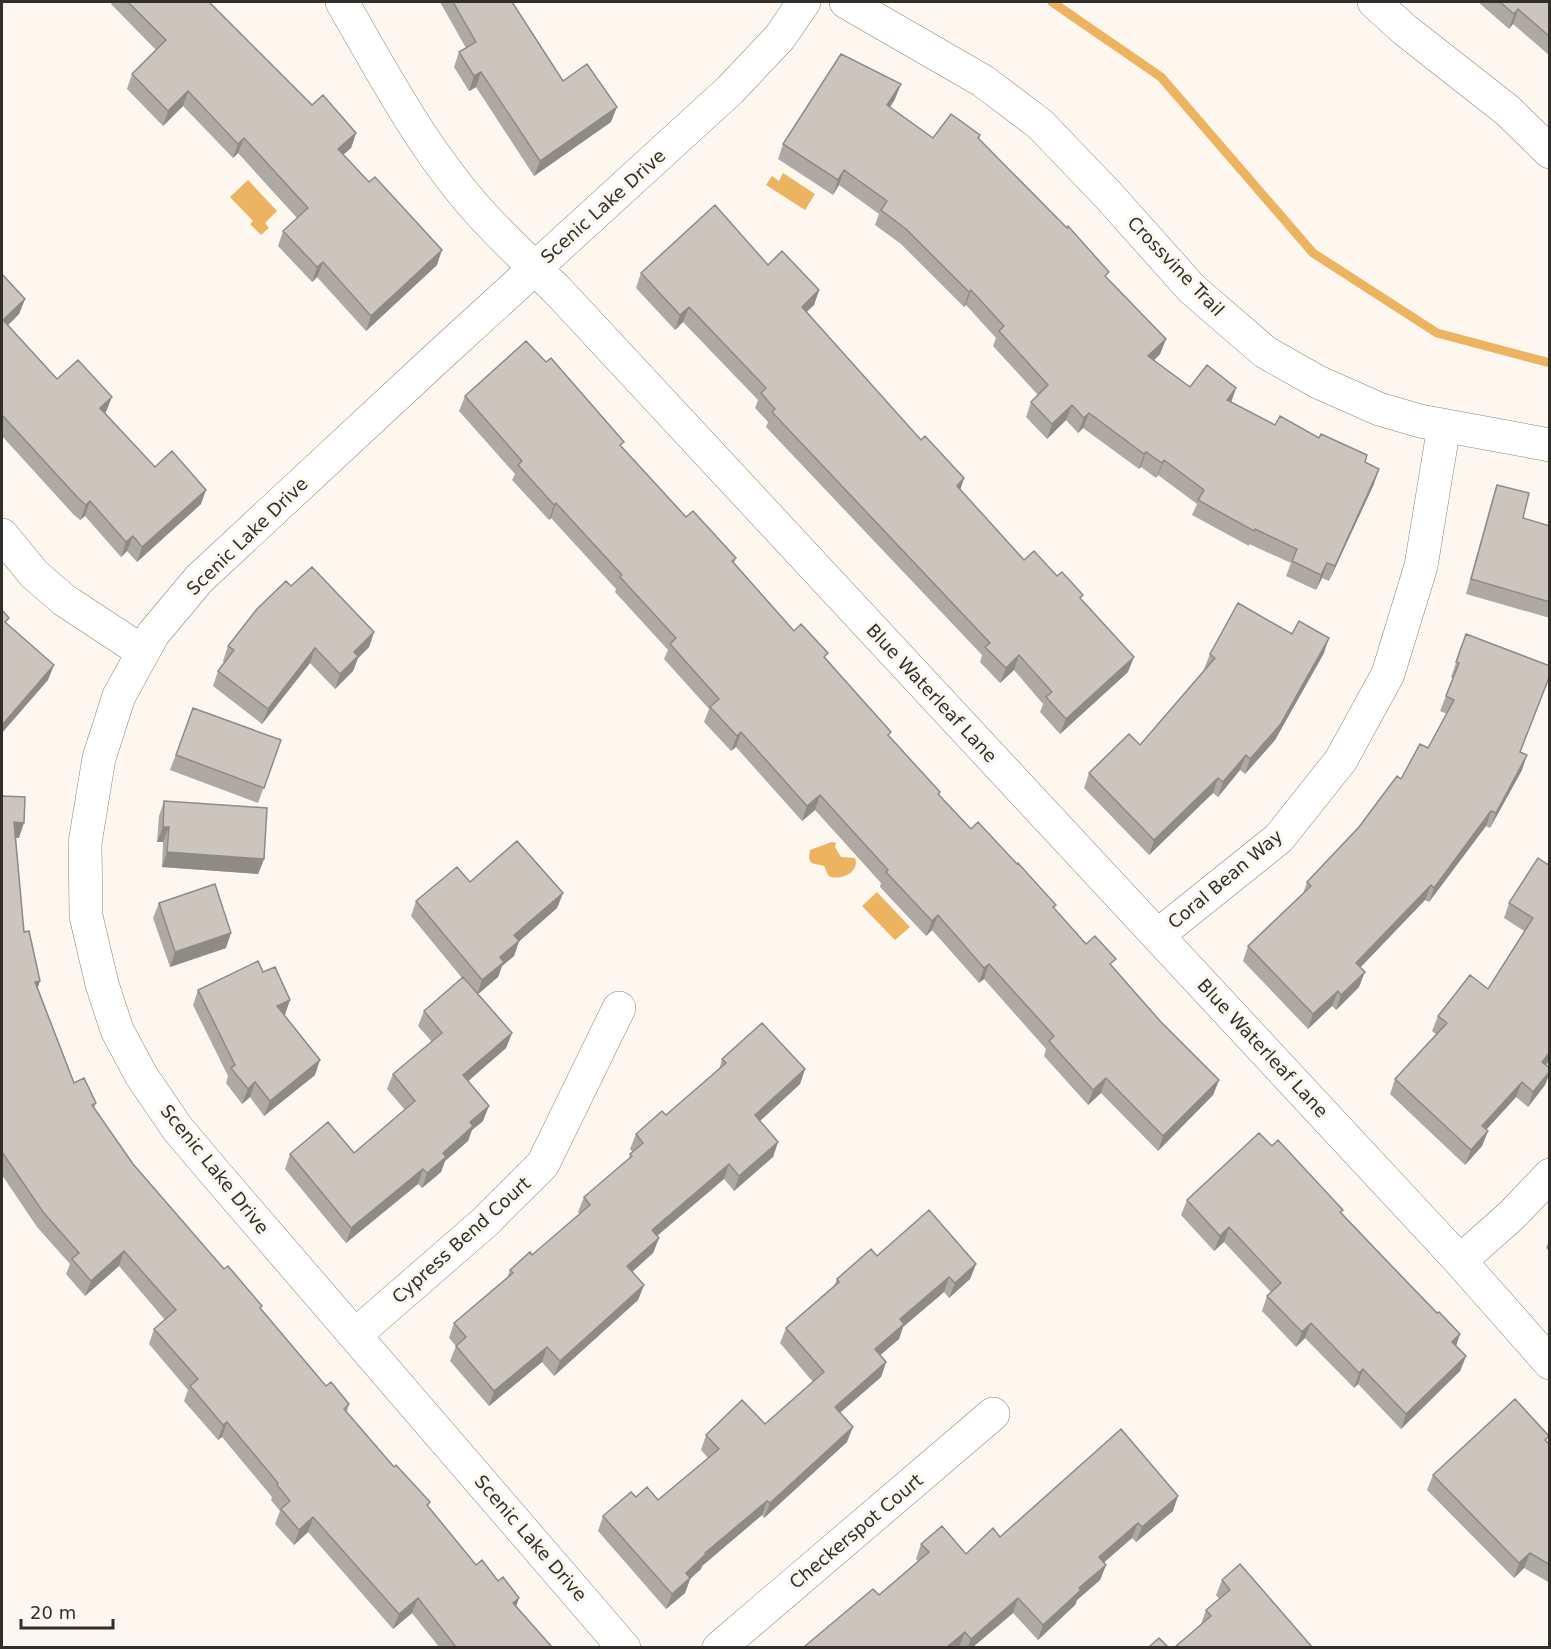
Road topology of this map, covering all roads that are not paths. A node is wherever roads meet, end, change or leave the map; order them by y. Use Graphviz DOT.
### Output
graph roads {
  1 [pos="342,2"];
  2 [pos="804,2"];
  3 [pos="846,2"];
  4 [pos="1374,2"];
  5 [pos="1550,152"];
  6 [pos="535,267"];
  7 [pos="1444,426"];
  8 [pos="1550,445"];
  9 [pos="2,535"];
  10 [pos="143,652"];
  11 [pos="1158,935"];
  12 [pos="619,1008"];
  13 [pos="1550,1175"];
  14 [pos="1460,1261"];
  15 [pos="355,1335"];
  16 [pos="1550,1363"];
  17 [pos="993,1414"];
  18 [pos="624,1647"];
  19 [pos="719,1647"];
  1 -- 6 [label="street, Blue Waterleaf Lane"];
  2 -- 6 [label="street, Scenic Lake Drive"];
  3 -- 7 [label="street, Crossvine Trail"];
  4 -- 5 [label="street"];
  6 -- 10 [label="street, Scenic Lake Drive"];
  6 -- 11 [label="street, Blue Waterleaf Lane"];
  7 -- 8 [label="street, Crossvine Trail"];
  7 -- 11 [label="street, Coral Bean Way"];
  9 -- 10 [label="street"];
  10 -- 15 [label="street, Scenic Lake Drive"];
  11 -- 14 [label="street, Blue Waterleaf Lane"];
  12 -- 15 [label="street, Cypress Bend Court"];
  13 -- 14 [label="street"];
  14 -- 16 [label="street, Blue Waterleaf Lane"];
  15 -- 18 [label="street, Scenic Lake Drive"];
  17 -- 19 [label="street, Checkerspot Court"];
}
